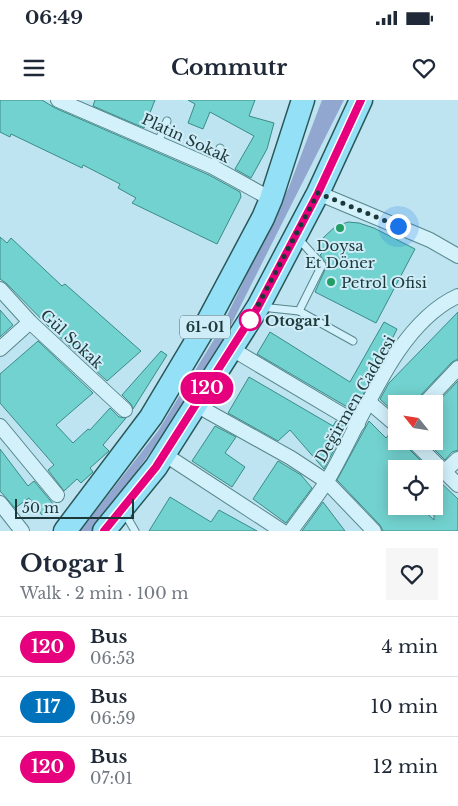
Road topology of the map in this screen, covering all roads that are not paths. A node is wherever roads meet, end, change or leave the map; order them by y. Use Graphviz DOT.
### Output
graph roads {
  1 [pos="303,100"];
  2 [pos="361,100"];
  3 [pos="64,101"];
  4 [pos="167,121"];
  5 [pos="158,142"];
  6 [pos="220,148"];
  7 [pos="213,167"];
  8 [pos="318,193"];
  9 [pos="271,199"];
  10 [pos="295,236"];
  11 [pos="457,257"];
  12 [pos="0,289"];
  13 [pos="458,296"];
  14 [pos="258,307"];
  15 [pos="299,312"];
  16 [pos="30,322"];
  17 [pos="353,341"];
  18 [pos="0,349"];
  19 [pos="232,349"];
  20 [pos="458,368"];
  21 [pos="432,395"];
  22 [pos="369,402"];
  23 [pos="196,405"];
  24 [pos="125,410"];
  25 [pos="388,418"];
  26 [pos="358,424"];
  27 [pos="0,426"];
  28 [pos="422,450"];
  29 [pos="164,454"];
  30 [pos="458,459"];
  31 [pos="444,472"];
  32 [pos="326,481"];
  33 [pos="458,485"];
  34 [pos="57,495"];
  35 [pos="0,503"];
  36 [pos="122,508"];
  37 [pos="22,531"];
  38 [pos="65,531"];
  39 [pos="104,531"];
  40 [pos="135,531"];
  41 [pos="282,531"];
  42 [pos="292,531"];
  43 [pos="361,531"];
  44 [pos="374,531"];
  1 -- 9 [label="main road, 61-01"];
  2 -- 8 [label="main road, 61-01"];
  3 -- 5 [label="street, Platin Sokak"];
  4 -- 5 [label="lane"];
  5 -- 7 [label="street, Platin Sokak"];
  6 -- 7 [label="lane"];
  7 -- 9 [label="street, Platin Sokak"];
  8 -- 10 [label="main road, 61-01"];
  8 -- 11 [label="street"];
  9 -- 38 [label="main road, 61-01"];
  10 -- 14 [label="main road, 61-01"];
  10 -- 15 [label="lane"];
  12 -- 16 [label="street, Gül Sokak"];
  13 -- 22 [label="street, Değirmen Caddesi"];
  14 -- 15 [label="lane"];
  14 -- 19 [label="main road, 61-01"];
  15 -- 17 [label="lane"];
  16 -- 18 [label="street"];
  16 -- 24 [label="street, Gül Sokak"];
  19 -- 23 [label="main road, 61-01"];
  19 -- 26 [label="street"];
  20 -- 21 [label="street"];
  22 -- 25 [label="street"];
  22 -- 26 [label="street, Değirmen Caddesi"];
  23 -- 29 [label="main road, 61-01"];
  23 -- 32 [label="street"];
  26 -- 32 [label="street, Değirmen Caddesi"];
  27 -- 34 [label="street"];
  28 -- 31 [label="street"];
  29 -- 36 [label="main road, 61-01"];
  29 -- 41 [label="street"];
  30 -- 31 [label="street"];
  31 -- 33 [label="street"];
  32 -- 42 [label="street, Değirmen Caddesi"];
  32 -- 43 [label="street"];
  32 -- 44 [label="street"];
  35 -- 37 [label="street"];
  36 -- 39 [label="main road, 61-01"];
  36 -- 40 [label="lane"];
}
